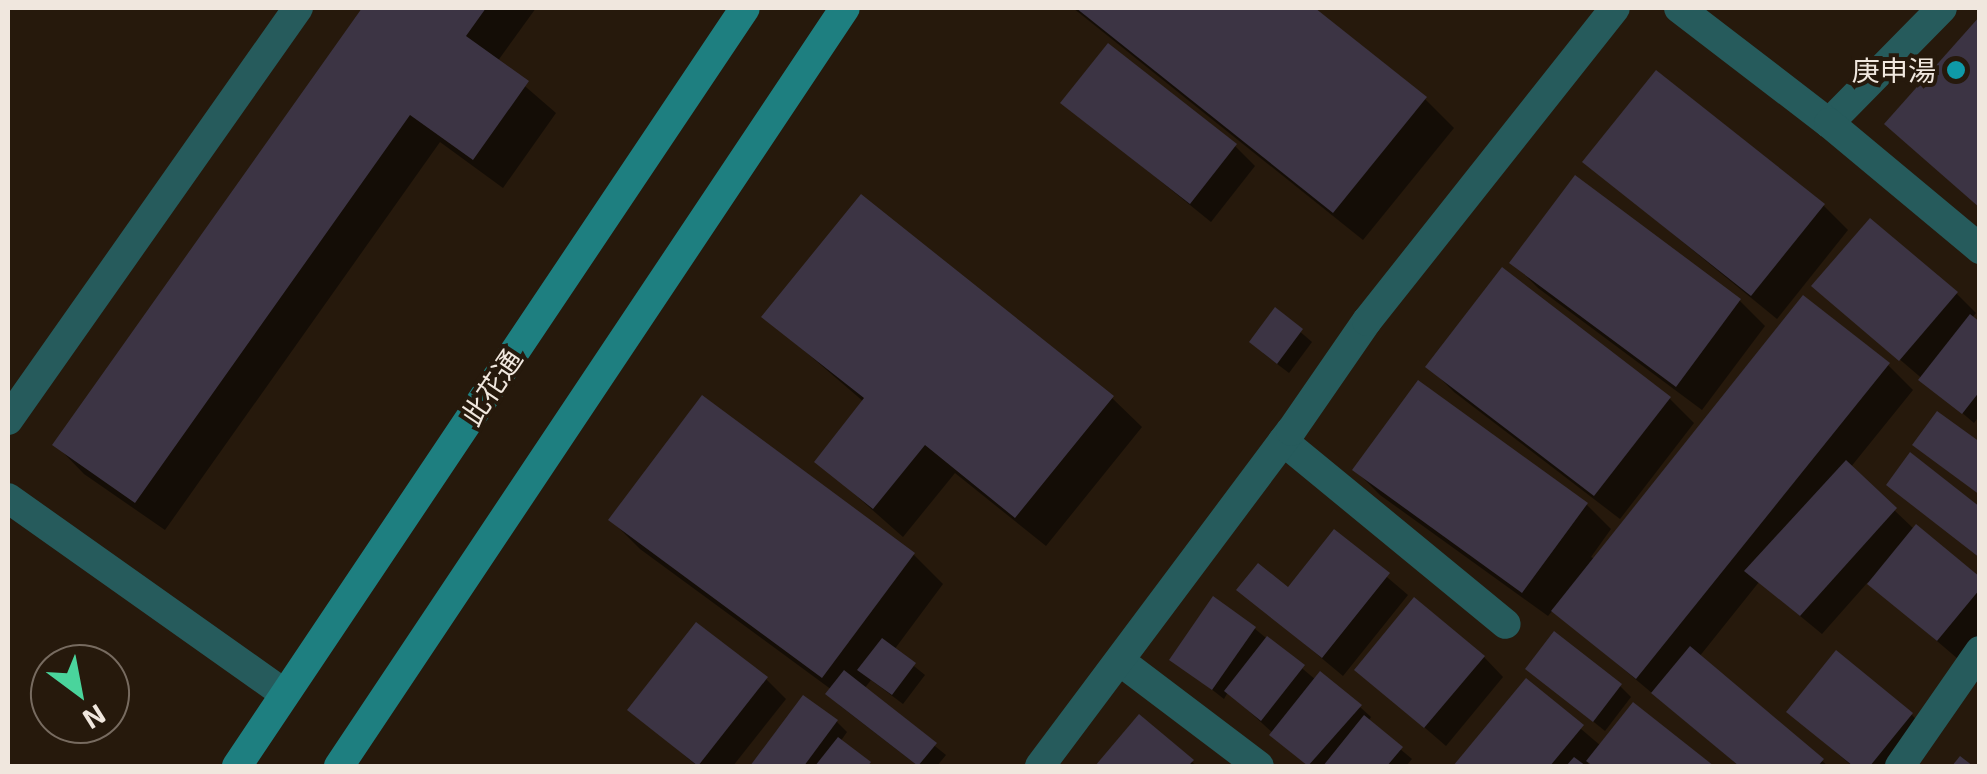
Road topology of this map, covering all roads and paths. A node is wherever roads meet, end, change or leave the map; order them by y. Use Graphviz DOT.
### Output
graph roads {
  1 [pos="298,8"];
  2 [pos="745,8"];
  3 [pos="845,8"];
  4 [pos="1615,8"];
  5 [pos="1679,8"];
  6 [pos="1942,8"];
  7 [pos="1829,123"];
  8 [pos="1980,249"];
  9 [pos="8,420"];
  10 [pos="1284,441"];
  11 [pos="8,498"];
  12 [pos="1506,624"];
  13 [pos="1980,651"];
  14 [pos="1120,661"];
  15 [pos="285,694"];
  16 [pos="236,766"];
  17 [pos="340,766"];
  18 [pos="1040,766"];
  19 [pos="1260,766"];
  20 [pos="1900,766"];
  1 -- 9 [label="street"];
  2 -- 15 [label="street, 此花通"];
  3 -- 17 [label="street"];
  4 -- 10 [label="street"];
  5 -- 7 [label="street"];
  6 -- 7 [label="street"];
  7 -- 8 [label="street"];
  10 -- 12 [label="street"];
  10 -- 14 [label="street"];
  11 -- 15 [label="street"];
  13 -- 20 [label="street"];
  14 -- 18 [label="street"];
  14 -- 19 [label="street"];
  15 -- 16 [label="street, 此花通"];
}
